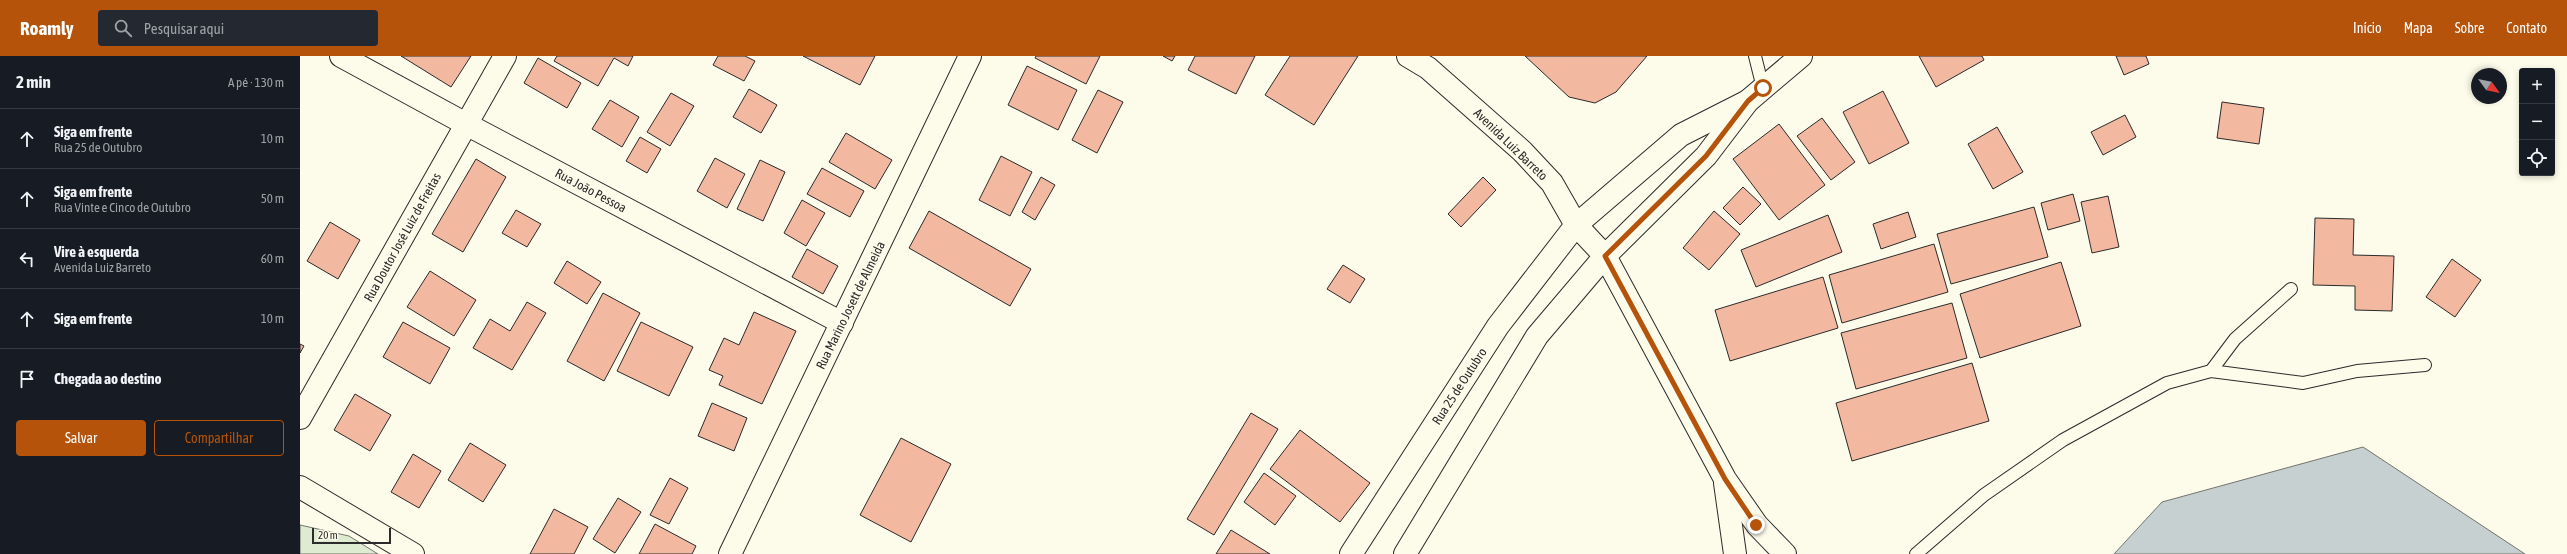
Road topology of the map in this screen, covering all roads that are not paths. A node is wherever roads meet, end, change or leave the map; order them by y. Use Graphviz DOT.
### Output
graph roads {
  1 [pos="341,56"];
  2 [pos="506,56"];
  3 [pos="970,56"];
  4 [pos="1408,56"];
  5 [pos="1754,56"];
  6 [pos="1801,56"];
  7 [pos="1755,95"];
  8 [pos="466,124"];
  9 [pos="1576,224"];
  10 [pos="1605,256"];
  11 [pos="2291,289"];
  12 [pos="842,323"];
  13 [pos="2425,365"];
  14 [pos="2211,371"];
  15 [pos="300,418"];
  16 [pos="1725,479"];
  17 [pos="300,487"];
  18 [pos="413,554"];
  19 [pos="730,554"];
  20 [pos="1351,554"];
  21 [pos="1405,554"];
  22 [pos="1735,554"];
  23 [pos="1785,554"];
  24 [pos="1916,554"];
  1 -- 8 [label="main road, Rua João Pessoa"];
  2 -- 8 [label="main road, Rua Doutor José Luiz de Freitas"];
  3 -- 12 [label="main road, Rua Marino Josett de Almeida"];
  4 -- 9 [label="main road, Avenida Luiz Barreto"];
  5 -- 7 [label="lane"];
  6 -- 7 [label="main road"];
  7 -- 9 [label="main road, Rua 25 de Outubro"];
  7 -- 10 [label="main road"];
  8 -- 12 [label="main road, Rua João Pessoa"];
  8 -- 15 [label="main road, Rua Doutor José Luiz de Freitas"];
  9 -- 10 [label="main road, Avenida Luiz Barreto"];
  9 -- 20 [label="main road, Rua 25 de Outubro"];
  10 -- 16 [label="main road, Avenida Luiz Barreto"];
  10 -- 21 [label="main road"];
  11 -- 14 [label="lane"];
  12 -- 19 [label="main road, Rua Marino Josett de Almeida"];
  13 -- 14 [label="lane"];
  14 -- 24 [label="lane"];
  16 -- 22 [label="main road"];
  16 -- 23 [label="main road"];
  17 -- 18 [label="main road"];
}
